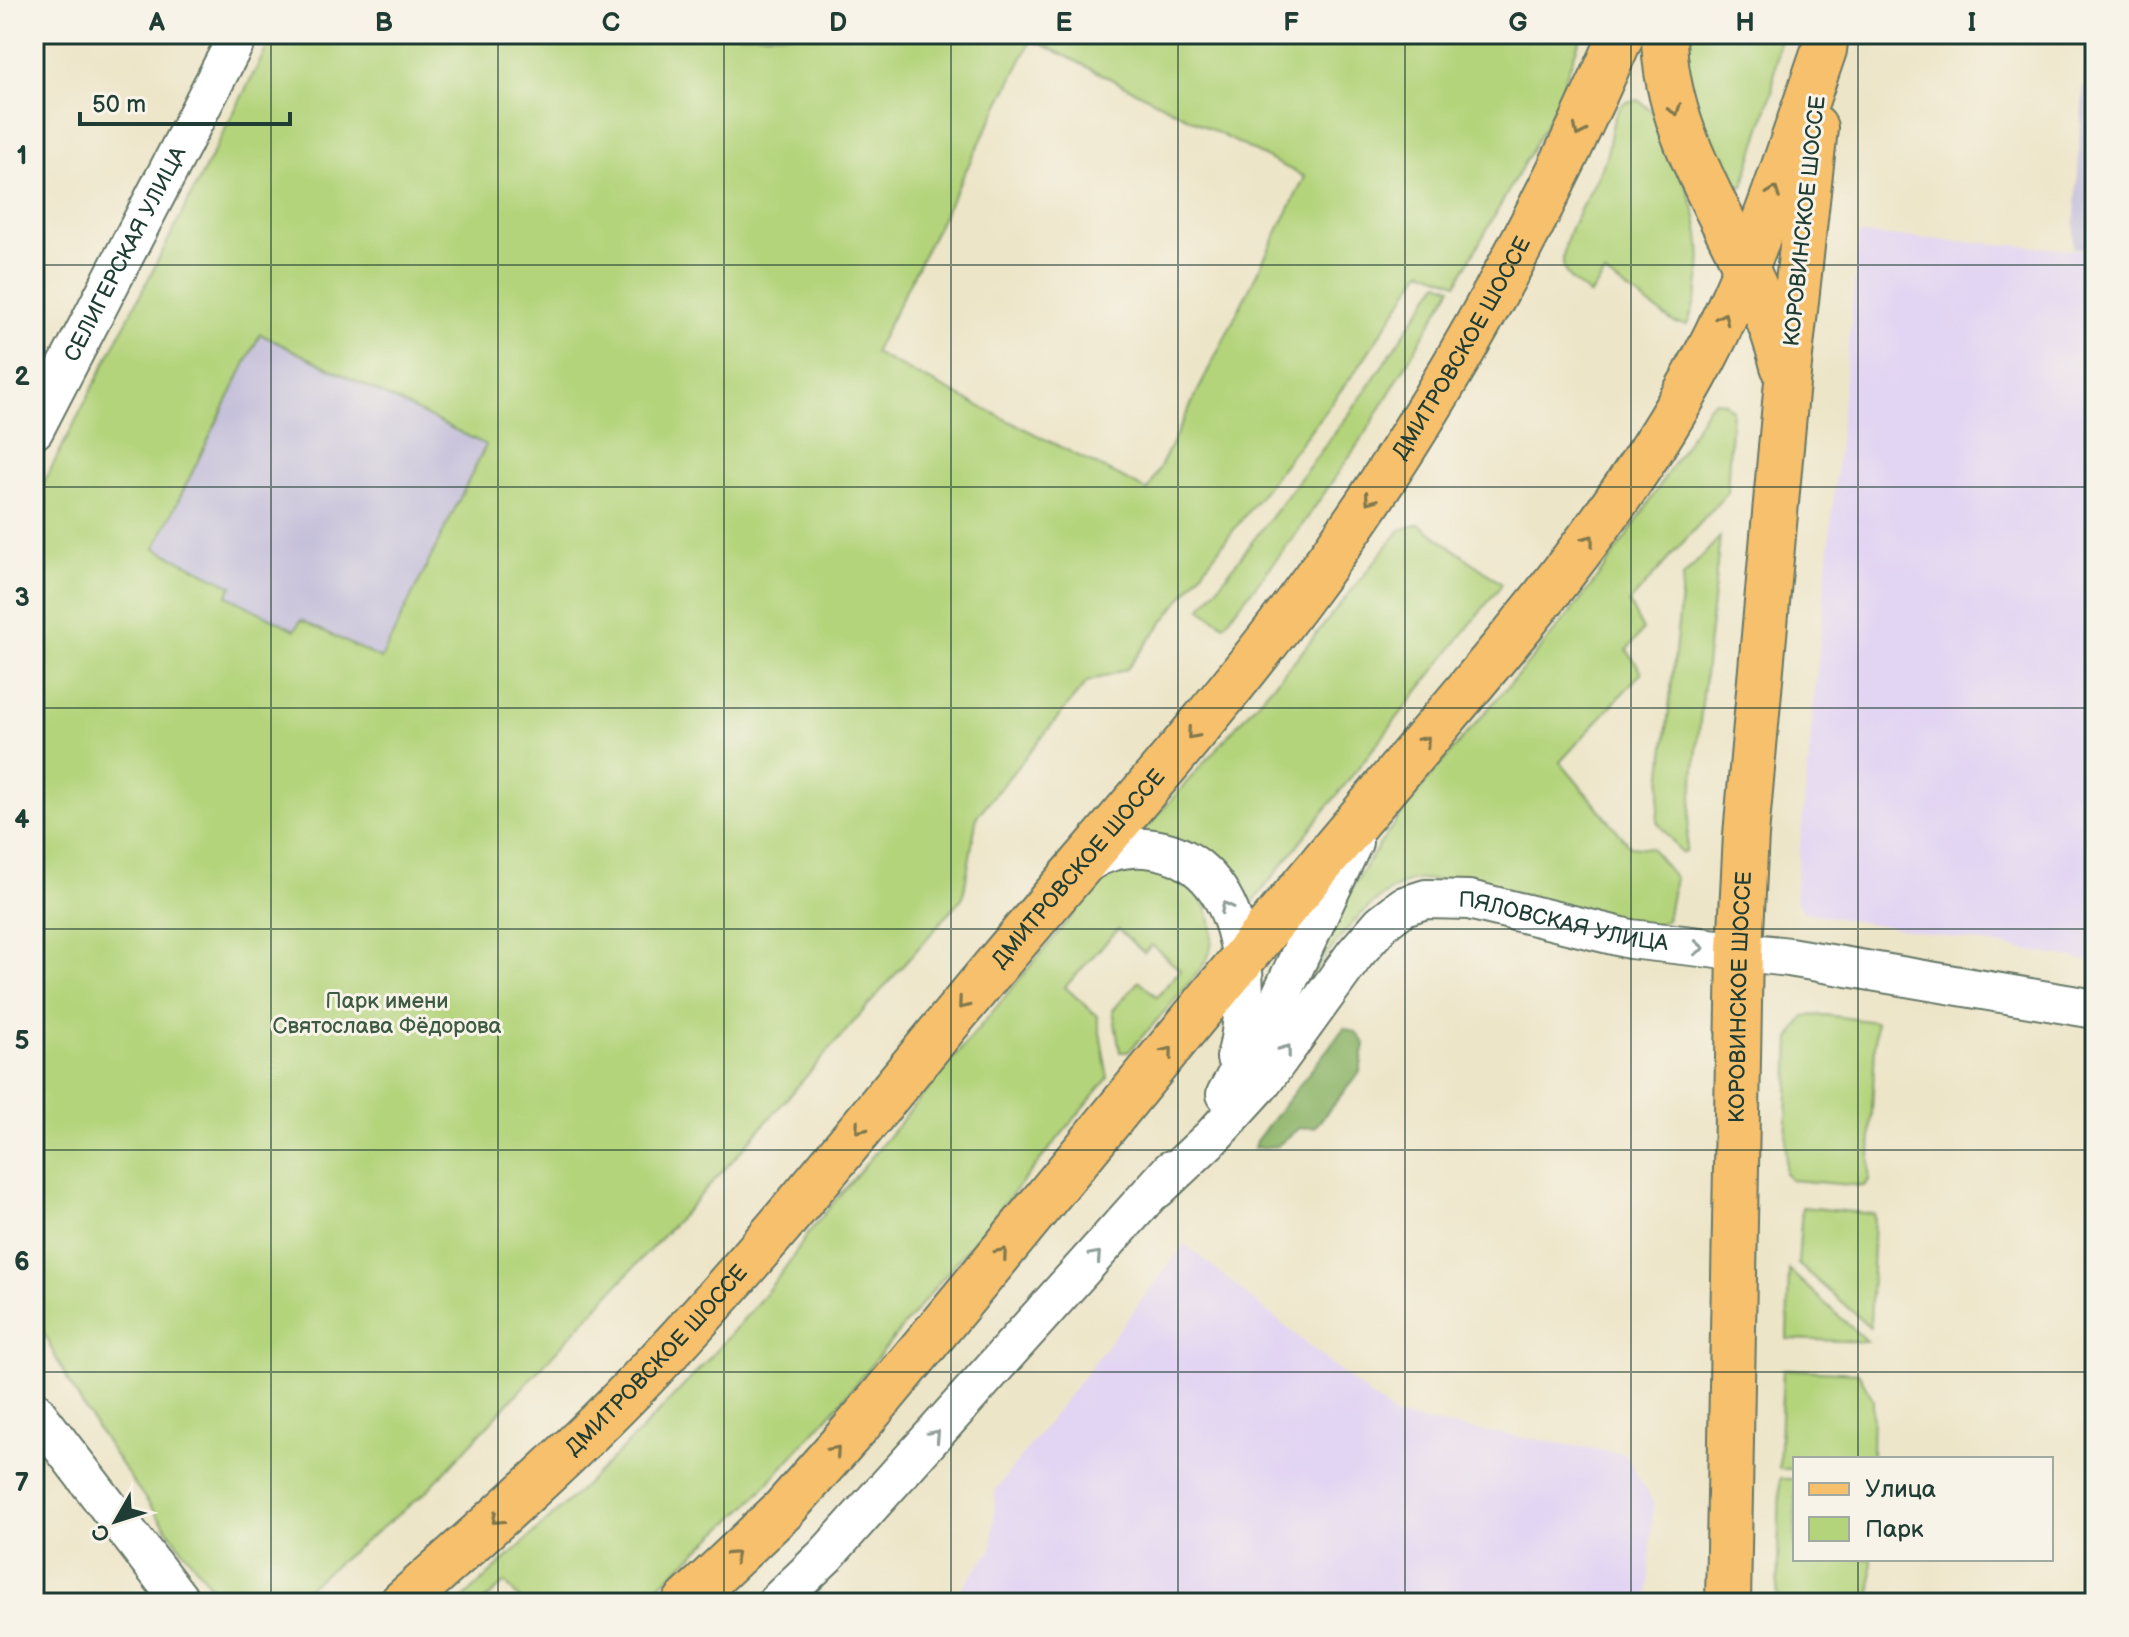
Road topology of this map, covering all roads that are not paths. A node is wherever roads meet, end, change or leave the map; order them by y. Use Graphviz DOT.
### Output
graph roads {
  1 [pos="239,34"];
  2 [pos="1622,34"];
  3 [pos="1664,34"];
  4 [pos="1825,42"];
  5 [pos="1747,265"];
  6 [pos="1786,392"];
  7 [pos="34,430"];
  8 [pos="1374,800"];
  9 [pos="1067,880"];
  10 [pos="1740,950"];
  11 [pos="1244,960"];
  12 [pos="2095,1009"];
  13 [pos="1227,1091"];
  14 [pos="1157,1189"];
  15 [pos="34,1410"];
  16 [pos="182,1603"];
  17 [pos="402,1603"];
  18 [pos="685,1603"];
  19 [pos="776,1603"];
  20 [pos="1728,1603"];
  1 -- 7 [label="street, СЕЛИГЕРСКАЯ УЛИЦА"];
  2 -- 9 [label="main road, ДМИТРОВСКОЕ ШОССЕ, one-way"];
  3 -- 5 [label="main road, one-way"];
  5 -- 4 [label="main road, one-way"];
  4 -- 6 [label="main road, КОРОВИНСКОЕ ШОССЕ"];
  5 -- 6 [label="main road, КОРОВИНСКОЕ ШОССЕ"];
  8 -- 5 [label="main road, one-way"];
  6 -- 10 [label="main road, КОРОВИНСКОЕ ШОССЕ"];
  8 -- 11 [label="main road"];
  8 -- 13 [label="street"];
  11 -- 9 [label="street, one-way"];
  9 -- 17 [label="main road, ДМИТРОВСКОЕ ШОССЕ, one-way"];
  10 -- 12 [label="street, ПЯЛОВСКАЯ УЛИЦА"];
  14 -- 10 [label="street, ПЯЛОВСКАЯ УЛИЦА, one-way"];
  10 -- 20 [label="main road, КОРОВИНСКОЕ ШОССЕ"];
  11 -- 13 [label="street"];
  18 -- 11 [label="main road, one-way"];
  13 -- 14 [label="street"];
  19 -- 14 [label="street, one-way"];
  15 -- 16 [label="street"];
}
